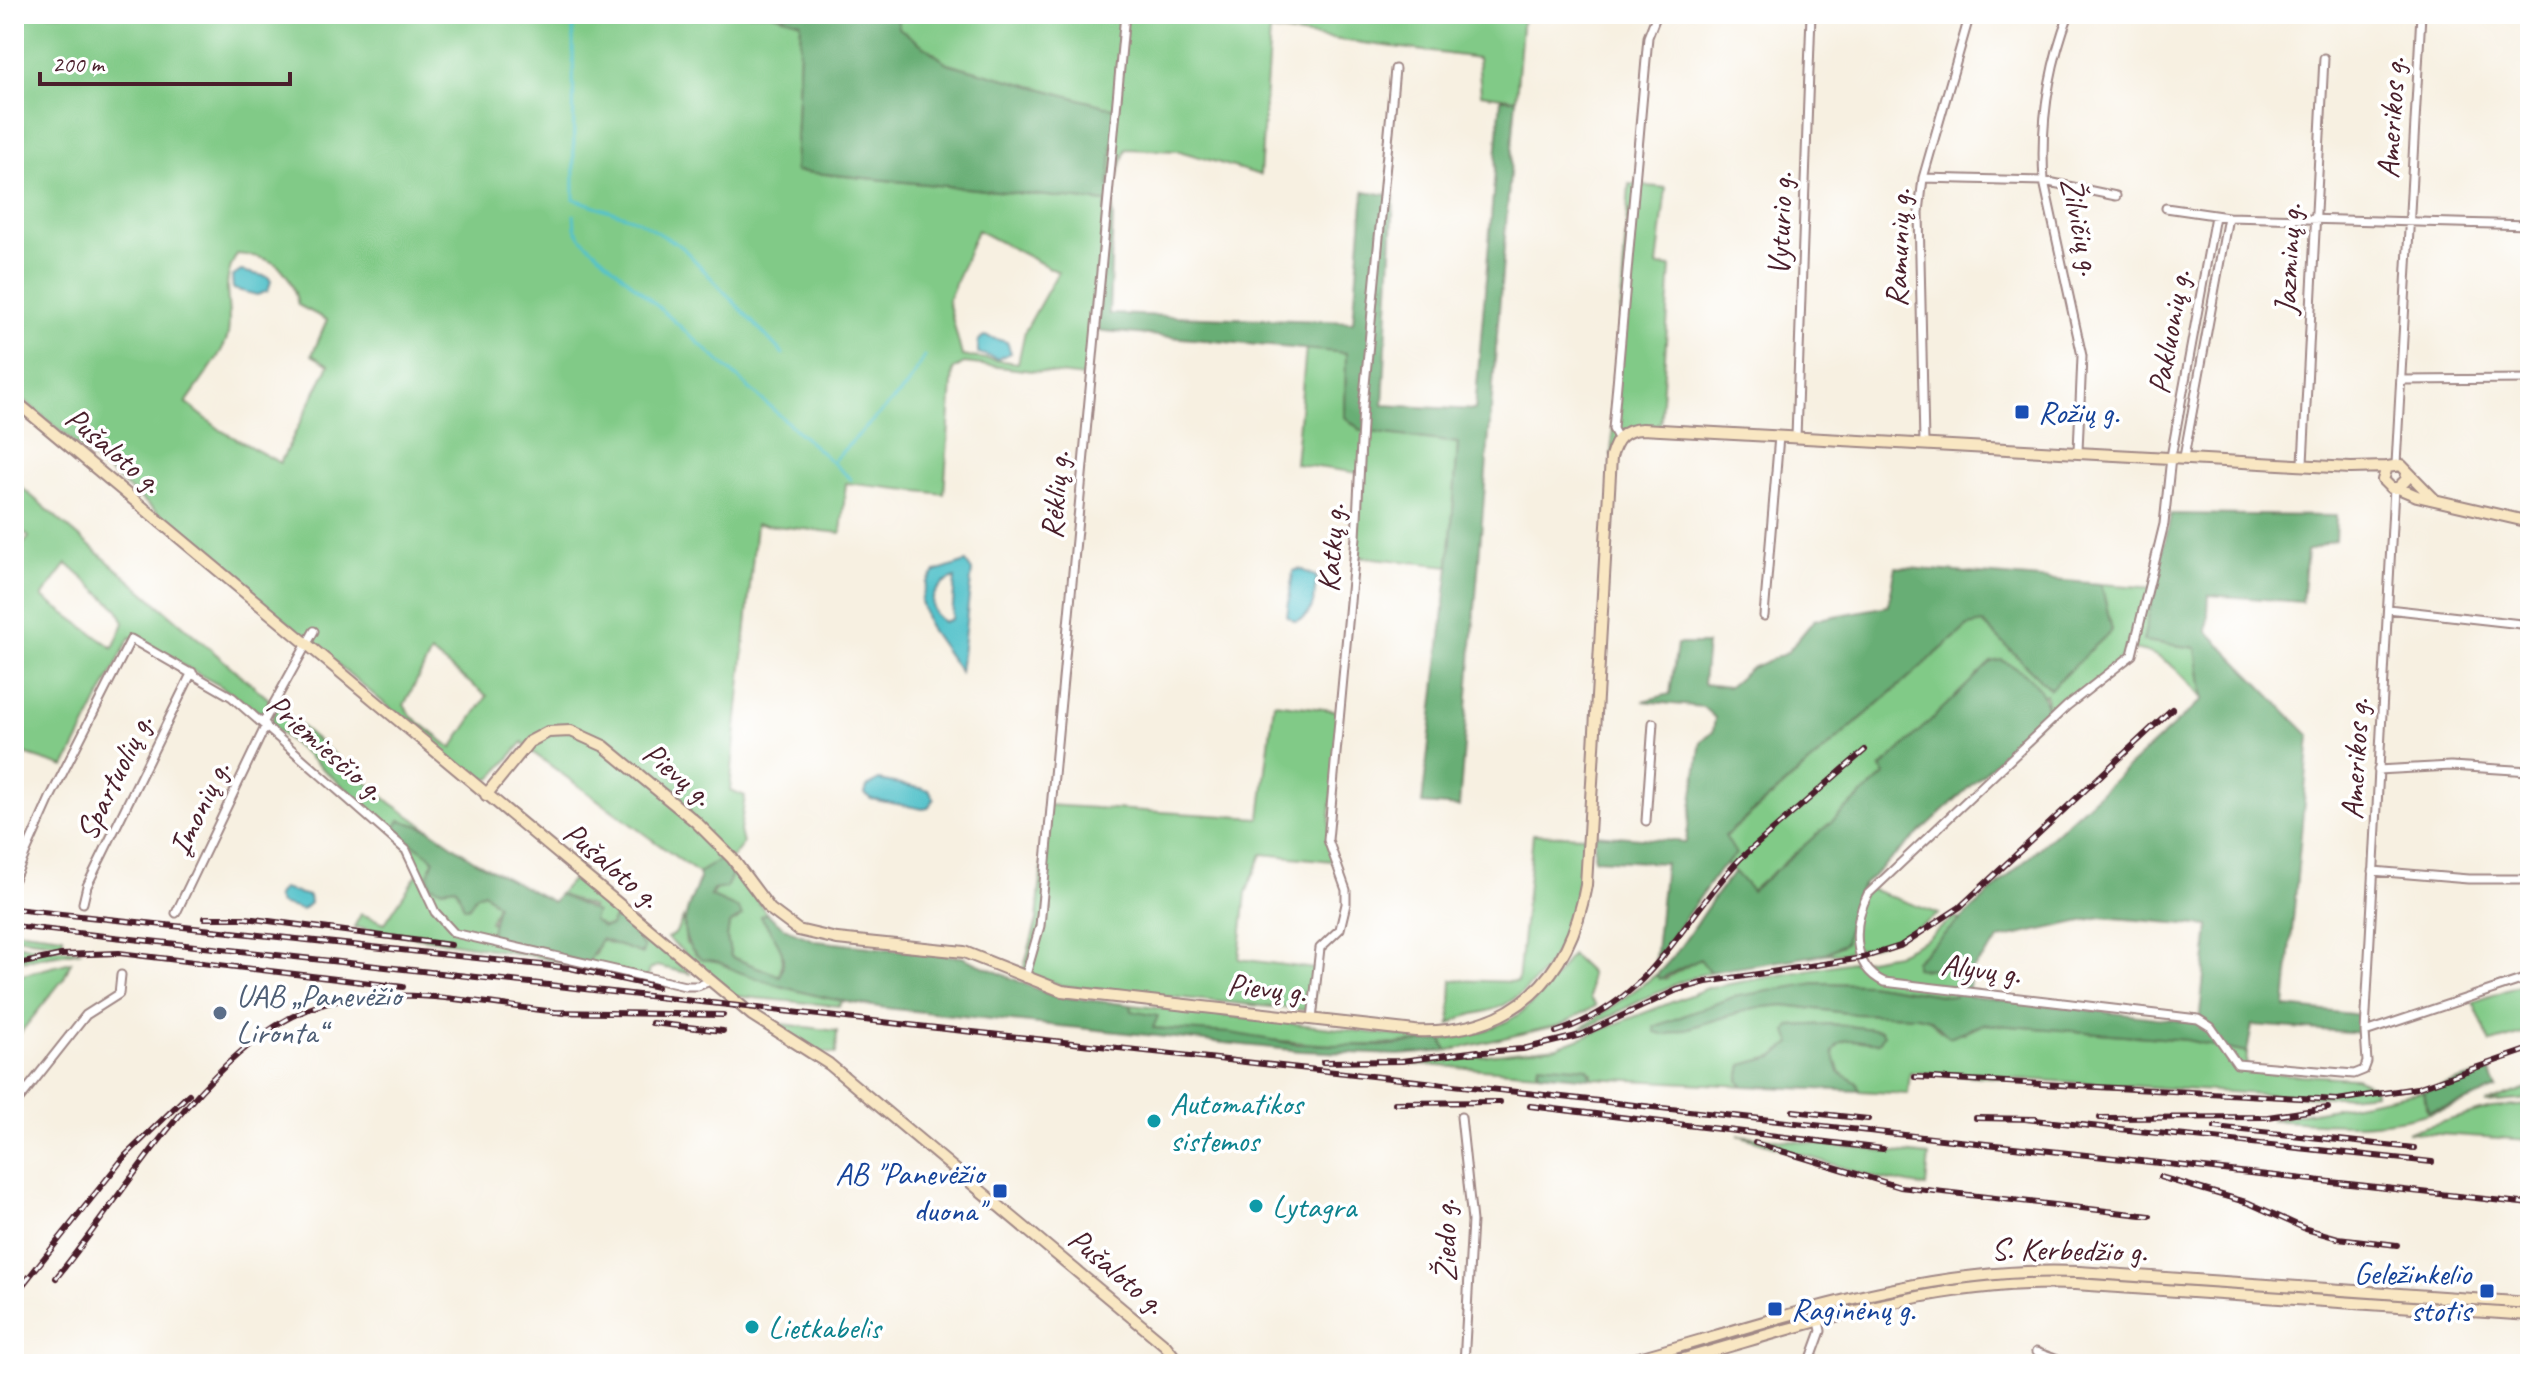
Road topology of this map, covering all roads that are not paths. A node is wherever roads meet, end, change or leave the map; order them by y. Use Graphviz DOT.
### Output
graph roads {
  1 [pos="1125,14"];
  2 [pos="1657,14"];
  3 [pos="1811,14"];
  4 [pos="1970,14"];
  5 [pos="2069,14"];
  6 [pos="2421,14"];
  7 [pos="2324,58"];
  8 [pos="1395,69"];
  9 [pos="1923,178"];
  10 [pos="2044,181"];
  11 [pos="2116,196"];
  12 [pos="2166,208"];
  13 [pos="2215,216"];
  14 [pos="2228,217"];
  15 [pos="2313,219"];
  16 [pos="2409,223"];
  17 [pos="2530,225"];
  18 [pos="2530,379"];
  19 [pos="2401,380"];
  20 [pos="14,400"];
  21 [pos="1779,436"];
  22 [pos="1796,437"];
  23 [pos="1618,438"];
  24 [pos="1924,443"];
  25 [pos="2078,451"];
  26 [pos="2171,457"];
  27 [pos="2184,457"];
  28 [pos="2303,463"];
  29 [pos="2391,465"];
  30 [pos="2351,468"];
  31 [pos="2407,473"];
  32 [pos="2392,486"];
  33 [pos="2434,499"];
  34 [pos="2530,522"];
  35 [pos="2151,586"];
  36 [pos="2388,609"];
  37 [pos="1764,616"];
  38 [pos="2530,625"];
  39 [pos="314,631"];
  40 [pos="305,644"];
  41 [pos="192,672"];
  42 [pos="1653,723"];
  43 [pos="265,724"];
  44 [pos="2378,770"];
  45 [pos="2530,771"];
  46 [pos="486,795"];
  47 [pos="1646,821"];
  48 [pos="2373,871"];
  49 [pos="14,879"];
  50 [pos="2530,879"];
  51 [pos="83,903"];
  52 [pos="176,913"];
  53 [pos="121,975"];
  54 [pos="2530,977"];
  55 [pos="1024,978"];
  56 [pos="710,981"];
  57 [pos="1312,1019"];
  58 [pos="2365,1032"];
  59 [pos="14,1106"];
  60 [pos="1461,1117"];
  61 [pos="2217,1281"];
  62 [pos="2344,1290"];
  63 [pos="2216,1294"];
  64 [pos="2344,1303"];
  65 [pos="2530,1303"];
  66 [pos="2530,1315"];
  67 [pos="1819,1321"];
  68 [pos="1726,1334"];
  69 [pos="1730,1346"];
  70 [pos="2036,1352"];
  71 [pos="1180,1364"];
  72 [pos="1464,1364"];
  73 [pos="1617,1364"];
  74 [pos="1666,1364"];
  75 [pos="1809,1364"];
  76 [pos="2069,1364"];
  1 -- 55 [label="street, Rėklių g."];
  2 -- 23 [label="street"];
  3 -- 22 [label="street, Vyturio g."];
  4 -- 9 [label="street, Ramunių g."];
  5 -- 10 [label="street, Žilvičių g."];
  6 -- 16 [label="street, Amerikos g."];
  7 -- 15 [label="street, Jazminų g."];
  8 -- 57 [label="street, Katkų g."];
  9 -- 10 [label="street"];
  9 -- 24 [label="street, Ramunių g."];
  10 -- 11 [label="street"];
  10 -- 25 [label="street, Žilvičių g."];
  12 -- 13 [label="street"];
  13 -- 14 [label="street"];
  13 -- 26 [label="street, Pakluonių g."];
  14 -- 15 [label="street"];
  14 -- 27 [label="street, Pakluonių g."];
  15 -- 16 [label="street"];
  15 -- 28 [label="street, Jazminų g."];
  16 -- 17 [label="street"];
  16 -- 19 [label="street, Amerikos g."];
  18 -- 19 [label="street"];
  19 -- 29 [label="street, Amerikos g."];
  20 -- 40 [label="main road, Pušaloto g."];
  21 -- 22 [label="main road"];
  21 -- 23 [label="main road"];
  21 -- 37 [label="street"];
  22 -- 24 [label="main road"];
  23 -- 57 [label="main road, Pievų g."];
  24 -- 25 [label="main road"];
  25 -- 26 [label="main road"];
  26 -- 27 [label="main road"];
  26 -- 35 [label="street, Pakluonių g."];
  27 -- 28 [label="main road"];
  28 -- 30 [label="main road"];
  29 -- 30 [label="main road"];
  29 -- 31 [label="main road"];
  29 -- 32 [label="main road"];
  30 -- 32 [label="main road"];
  31 -- 32 [label="main road"];
  31 -- 33 [label="main road"];
  32 -- 33 [label="main road"];
  32 -- 36 [label="street, Amerikos g."];
  33 -- 34 [label="main road"];
  35 -- 58 [label="street, Alyvų g."];
  36 -- 38 [label="street"];
  36 -- 44 [label="street, Amerikos g."];
  39 -- 40 [label="street, Įmonių g."];
  40 -- 43 [label="street, Įmonių g."];
  40 -- 46 [label="main road, Pušaloto g."];
  41 -- 43 [label="street, Priemiesčio g."];
  41 -- 49 [label="street, Priemiesčio g."];
  41 -- 51 [label="street, Spartuolių g."];
  42 -- 47 [label="street"];
  43 -- 52 [label="street, Įmonių g."];
  43 -- 56 [label="street, Priemiesčio g."];
  44 -- 45 [label="street"];
  44 -- 48 [label="street, Amerikos g."];
  46 -- 55 [label="main road, Pievų g."];
  46 -- 56 [label="main road, Pušaloto g."];
  48 -- 50 [label="street"];
  48 -- 58 [label="street, Amerikos g."];
  53 -- 59 [label="street"];
  54 -- 58 [label="street"];
  55 -- 57 [label="main road, Pievų g."];
  56 -- 71 [label="main road, Pušaloto g."];
  60 -- 72 [label="street, Žiedo g."];
  61 -- 62 [label="main road, S. Kerbedžio g."];
  61 -- 63 [label="main road"];
  61 -- 68 [label="main road, S. Kerbedžio g."];
  62 -- 64 [label="main road"];
  62 -- 65 [label="main road, S. Kerbedžio g."];
  63 -- 64 [label="main road, S. Kerbedžio g."];
  63 -- 67 [label="main road, S. Kerbedžio g."];
  64 -- 66 [label="main road, S. Kerbedžio g."];
  67 -- 69 [label="main road, S. Kerbedžio g."];
  67 -- 75 [label="street"];
  68 -- 69 [label="main road"];
  68 -- 73 [label="main road, S. Kerbedžio g."];
  69 -- 74 [label="main road, S. Kerbedžio g."];
  70 -- 76 [label="street"];
}
